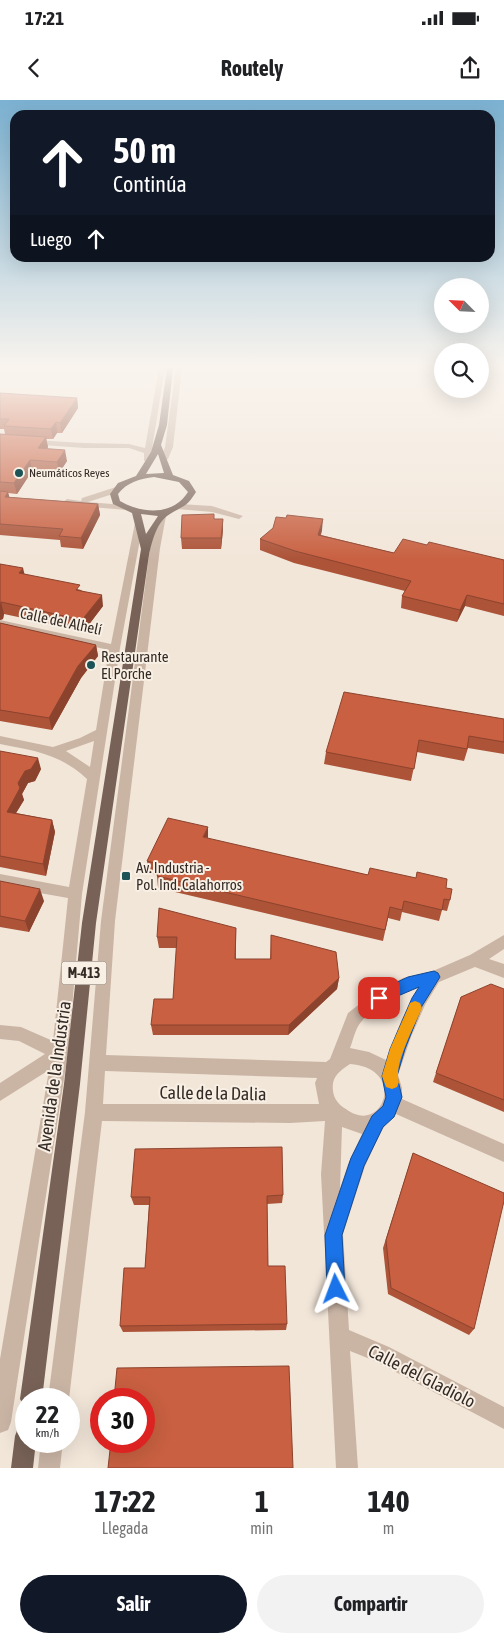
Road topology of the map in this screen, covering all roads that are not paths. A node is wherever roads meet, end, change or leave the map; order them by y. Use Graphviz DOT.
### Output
graph roads {
  1 [pos="161,432"];
  2 [pos="171,432"];
  3 [pos="152,433"];
  4 [pos="0,440"];
  5 [pos="98,446"];
  6 [pos="159,447"];
  7 [pos="148,452"];
  8 [pos="164,459"];
  9 [pos="143,473"];
  10 [pos="169,476"];
  11 [pos="116,490"];
  12 [pos="192,492"];
  13 [pos="60,502"];
  14 [pos="70,502"];
  15 [pos="180,506"];
  16 [pos="124,508"];
  17 [pos="164,514"];
  18 [pos="138,518"];
  19 [pos="145,548"];
  20 [pos="0,622"];
  21 [pos="115,648"];
  22 [pos="102,732"];
  23 [pos="0,740"];
  24 [pos="56,750"];
  25 [pos="95,779"];
  26 [pos="0,880"];
  27 [pos="75,894"];
  28 [pos="504,941"];
  29 [pos="475,960"];
  30 [pos="504,971"];
  31 [pos="434,977"];
  32 [pos="0,1032"];
  33 [pos="60,1053"];
  34 [pos="97,1063"];
  35 [pos="332,1066"];
  36 [pos="389,1076"];
  37 [pos="0,1093"];
  38 [pos="391,1103"];
  39 [pos="94,1112"];
  40 [pos="333,1113"];
  41 [pos="377,1121"];
  42 [pos="504,1153"];
  43 [pos="333,1235"];
  44 [pos="339,1336"];
  45 [pos="32,1388"];
  46 [pos="59,1388"];
  47 [pos="504,1418"];
  48 [pos="0,1422"];
  49 [pos="24,1453"];
  50 [pos="51,1453"];
  51 [pos="22,1468"];
  52 [pos="49,1468"];
  53 [pos="347,1468"];
  1 -- 6 [label="main road"];
  2 -- 8 [label="street"];
  3 -- 5 [label="street"];
  3 -- 7 [label="street"];
  4 -- 5 [label="street"];
  5 -- 7 [label="street"];
  6 -- 8 [label="main road"];
  6 -- 9 [label="main road"];
  7 -- 9 [label="street"];
  8 -- 10 [label="main road"];
  9 -- 10 [label="main road"];
  9 -- 11 [label="main road"];
  10 -- 12 [label="main road"];
  11 -- 14 [label="street"];
  11 -- 16 [label="main road"];
  12 -- 15 [label="main road"];
  12 -- 15 [label="street"];
  13 -- 14 [label="street"];
  14 -- 16 [label="street"];
  15 -- 17 [label="main road"];
  16 -- 18 [label="main road"];
  17 -- 18 [label="main road"];
  17 -- 19 [label="main road, Avenida de la Industria / M-413"];
  17 -- 34 [label="street"];
  18 -- 19 [label="main road, Avenida de la Industria / M-413"];
  18 -- 21 [label="street, Avenida de la Industria"];
  19 -- 45 [label="main road, Avenida de la Industria / M-413"];
  20 -- 21 [label="street, Calle del Alhelí"];
  21 -- 22 [label="street, Avenida de la Industria"];
  22 -- 24 [label="street"];
  22 -- 25 [label="street, Avenida de la Industria"];
  23 -- 24 [label="street"];
  24 -- 25 [label="street"];
  25 -- 27 [label="street, Avenida de la Industria"];
  26 -- 27 [label="street"];
  27 -- 33 [label="street, Avenida de la Industria"];
  28 -- 29 [label="street"];
  29 -- 30 [label="street"];
  29 -- 31 [label="street"];
  31 -- 35 [label="street"];
  31 -- 36 [label="street"];
  32 -- 33 [label="street"];
  33 -- 37 [label="street"];
  33 -- 48 [label="street, Avenida de la Industria"];
  34 -- 35 [label="street, Calle de la Dalia"];
  34 -- 39 [label="street"];
  35 -- 36 [label="street"];
  35 -- 40 [label="street"];
  36 -- 38 [label="street"];
  38 -- 41 [label="street"];
  38 -- 42 [label="street"];
  39 -- 40 [label="street, Calle de la Dalia"];
  39 -- 46 [label="street"];
  40 -- 41 [label="street"];
  40 -- 43 [label="street"];
  41 -- 43 [label="street"];
  43 -- 44 [label="street"];
  44 -- 47 [label="street, Calle del Gladiolo"];
  44 -- 53 [label="street"];
  49 -- 51 [label="main road"];
  50 -- 52 [label="street"];
}
